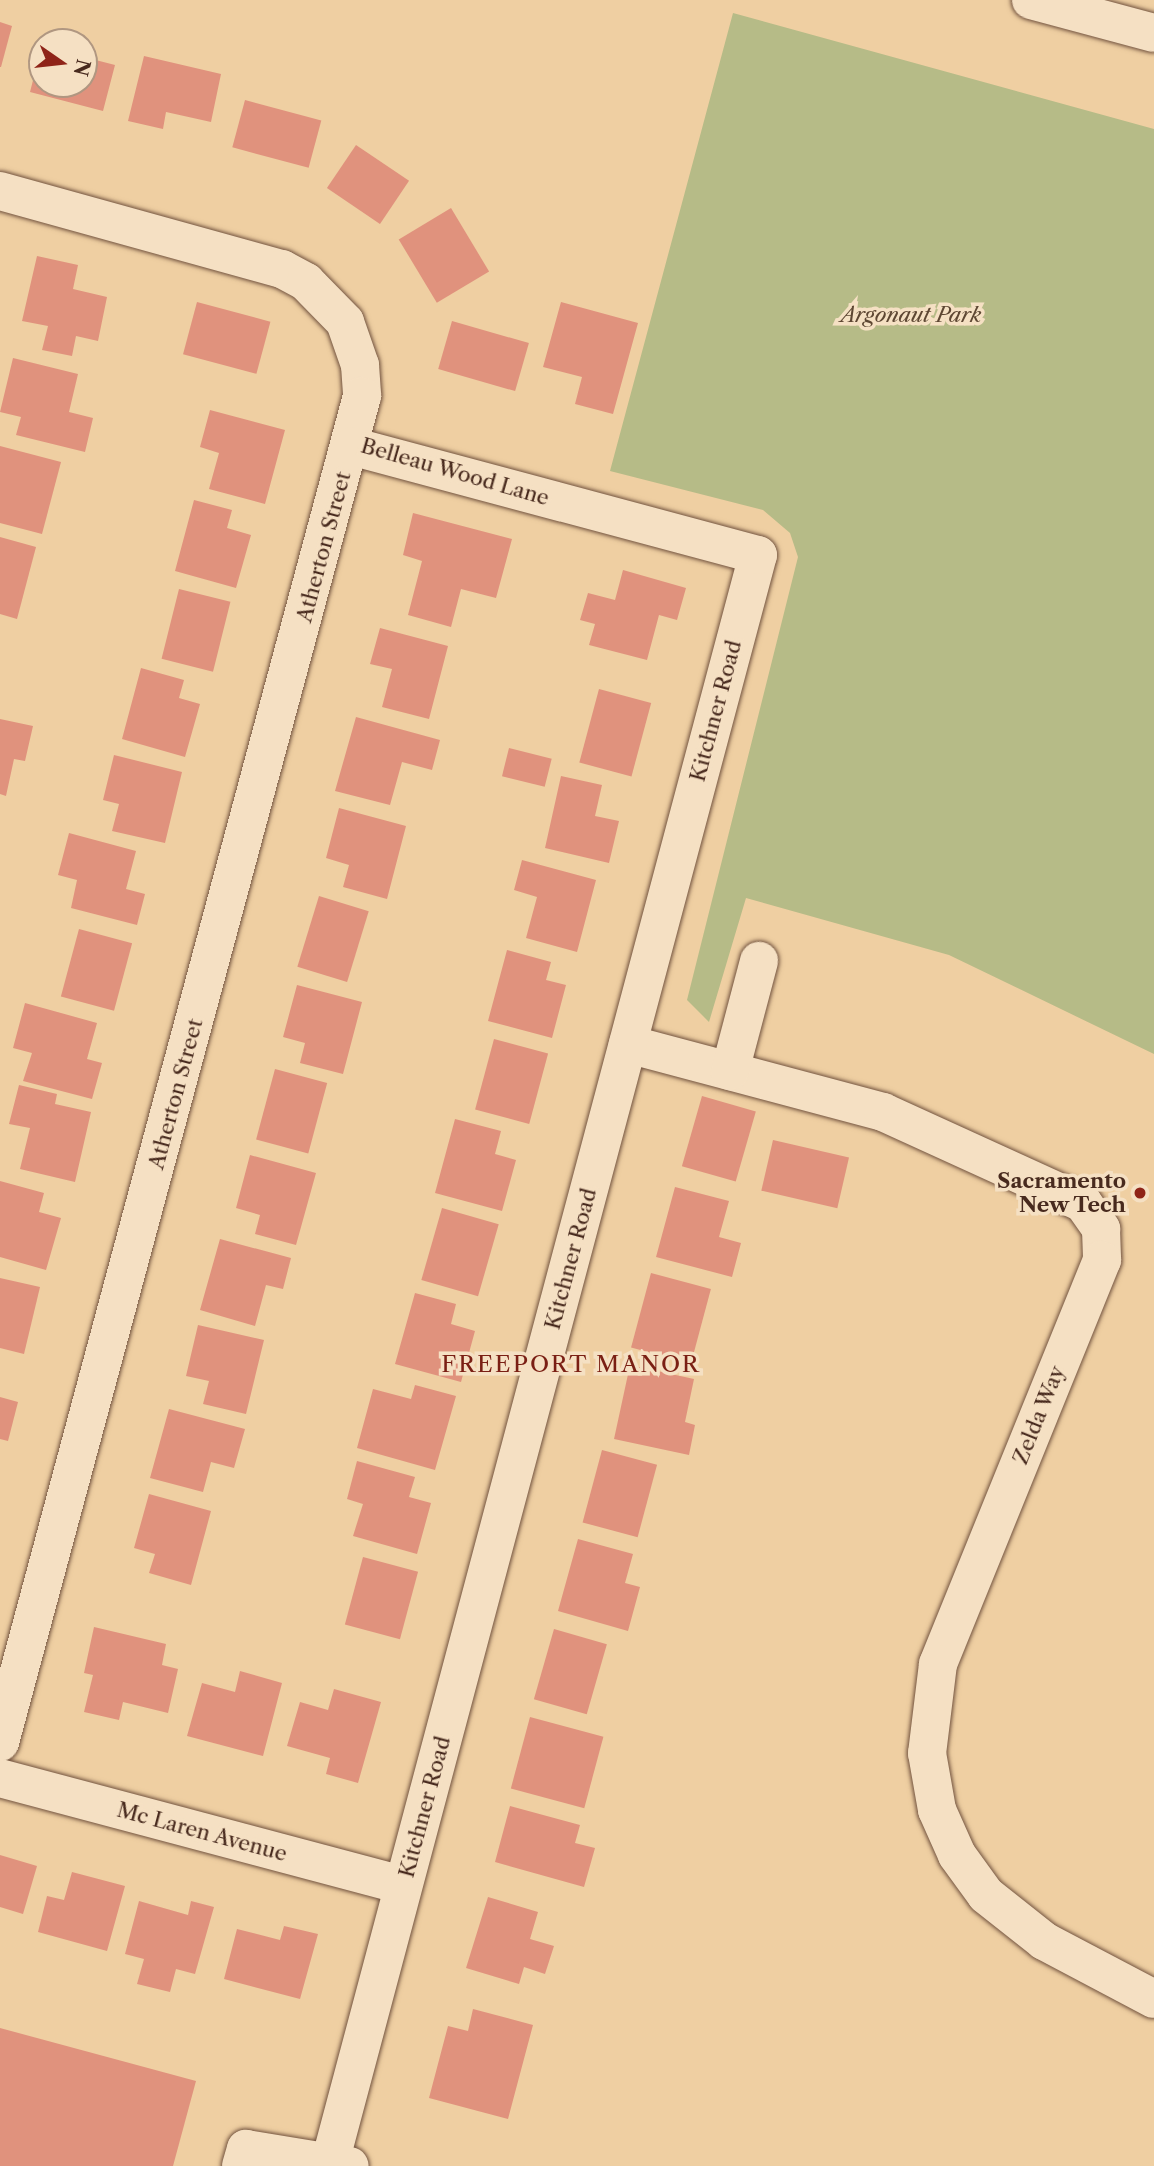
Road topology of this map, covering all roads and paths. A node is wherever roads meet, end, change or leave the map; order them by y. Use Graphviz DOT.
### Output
graph roads {
  1 [pos="1031,0"];
  2 [pos="1154,33"];
  3 [pos="0,191"];
  4 [pos="352,446"];
  5 [pos="758,555"];
  6 [pos="759,961"];
  7 [pos="628,1044"];
  8 [pos="730,1071"];
  9 [pos="0,1742"];
  10 [pos="0,1778"];
  11 [pos="404,1885"];
  12 [pos="1154,1999"];
  13 [pos="336,2164"];
  14 [pos="241,2166"];
  1 -- 2 [label="street"];
  3 -- 4 [label="street, Belleau Wood Lane"];
  4 -- 5 [label="street, Belleau Wood Lane"];
  4 -- 9 [label="street, Atherton Street"];
  5 -- 7 [label="street, Kitchner Road"];
  6 -- 8 [label="street"];
  7 -- 8 [label="street, Zelda Way"];
  7 -- 11 [label="street, Kitchner Road"];
  8 -- 12 [label="street, Zelda Way"];
  10 -- 11 [label="street, Mc Laren Avenue"];
  11 -- 13 [label="street, Kitchner Road"];
  13 -- 14 [label="street"];
}
